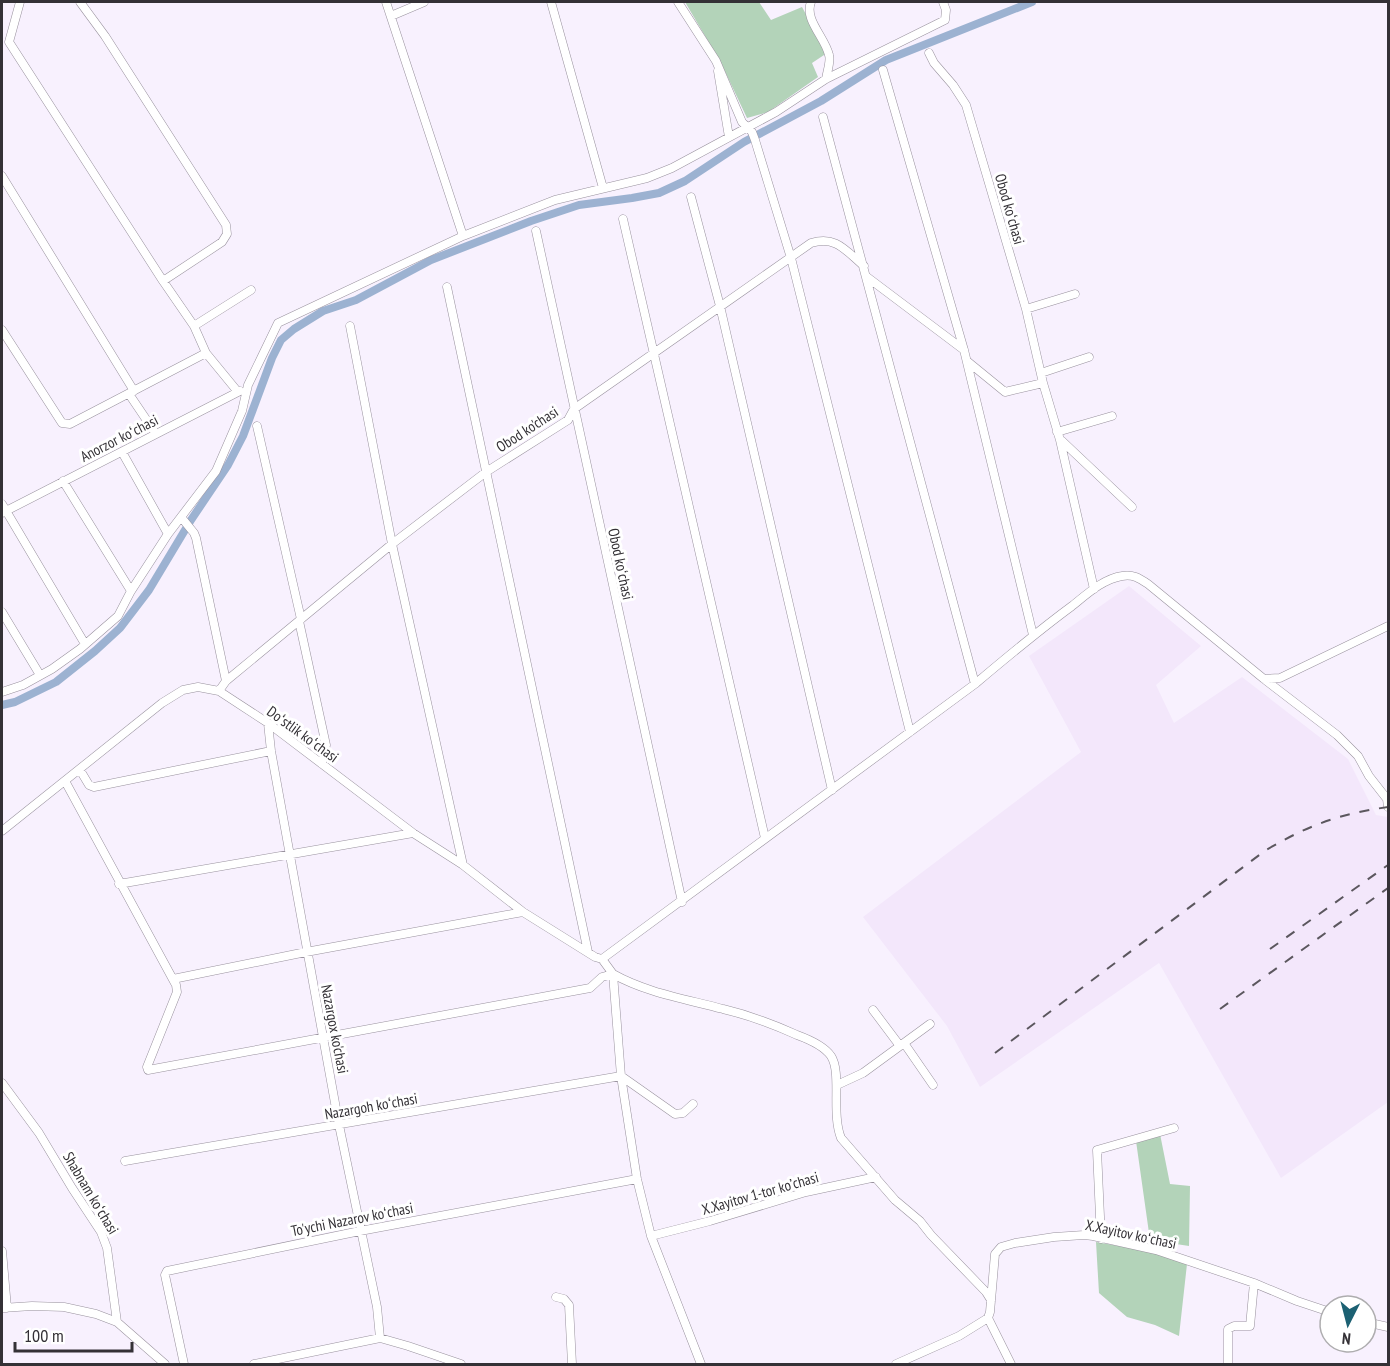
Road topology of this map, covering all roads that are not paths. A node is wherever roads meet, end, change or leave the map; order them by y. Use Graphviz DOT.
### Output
graph roads {
  1 [pos="20,2"];
  2 [pos="80,2"];
  3 [pos="386,2"];
  4 [pos="424,2"];
  5 [pos="551,2"];
  6 [pos="678,2"];
  7 [pos="812,2"];
  8 [pos="943,2"];
  9 [pos="391,16"];
  10 [pos="929,53"];
  11 [pos="716,61"];
  12 [pos="883,70"];
  13 [pos="826,79"];
  14 [pos="823,117"];
  15 [pos="751,133"];
  16 [pos="729,137"];
  17 [pos="2,176"];
  18 [pos="603,189"];
  19 [pos="691,198"];
  20 [pos="623,219"];
  21 [pos="536,231"];
  22 [pos="463,236"];
  23 [pos="791,258"];
  24 [pos="864,266"];
  25 [pos="867,277"];
  26 [pos="163,281"];
  27 [pos="447,287"];
  28 [pos="251,290"];
  29 [pos="1075,294"];
  30 [pos="720,306"];
  31 [pos="1026,309"];
  32 [pos="194,326"];
  33 [pos="350,326"];
  34 [pos="2,330"];
  35 [pos="963,350"];
  36 [pos="206,353"];
  37 [pos="653,353"];
  38 [pos="1089,357"];
  39 [pos="966,360"];
  40 [pos="1041,373"];
  41 [pos="1042,383"];
  42 [pos="248,385"];
  43 [pos="237,392"];
  44 [pos="132,393"];
  45 [pos="574,409"];
  46 [pos="1112,416"];
  47 [pos="257,426"];
  48 [pos="156,434"];
  49 [pos="1059,436"];
  50 [pos="122,452"];
  51 [pos="486,472"];
  52 [pos="63,481"];
  53 [pos="1132,507"];
  54 [pos="3,509"];
  55 [pos="181,517"];
  56 [pos="168,534"];
  57 [pos="392,544"];
  58 [pos="1095,589"];
  59 [pos="131,591"];
  60 [pos="2,612"];
  61 [pos="300,620"];
  62 [pos="1389,626"];
  63 [pos="1033,635"];
  64 [pos="85,644"];
  65 [pos="40,675"];
  66 [pos="1264,679"];
  67 [pos="226,681"];
  68 [pos="975,684"];
  69 [pos="219,691"];
  70 [pos="2,692"];
  71 [pos="268,723"];
  72 [pos="910,732"];
  73 [pos="271,751"];
  74 [pos="322,764"];
  75 [pos="80,770"];
  76 [pos="65,781"];
  77 [pos="832,790"];
  78 [pos="1389,807"];
  79 [pos="2,831"];
  80 [pos="413,832"];
  81 [pos="765,838"];
  82 [pos="289,855"];
  83 [pos="463,866"];
  84 [pos="119,884"];
  85 [pos="682,902"];
  86 [pos="523,912"];
  87 [pos="306,952"];
  88 [pos="588,952"];
  89 [pos="602,959"];
  90 [pos="613,974"];
  91 [pos="173,979"];
  92 [pos="873,1010"];
  93 [pos="930,1024"];
  94 [pos="322,1037"];
  95 [pos="902,1044"];
  96 [pos="621,1076"];
  97 [pos="2,1084"];
  98 [pos="837,1085"];
  99 [pos="933,1085"];
  100 [pos="693,1104"];
  101 [pos="339,1125"];
  102 [pos="1174,1128"];
  103 [pos="125,1161"];
  104 [pos="876,1177"];
  105 [pos="637,1179"];
  106 [pos="360,1231"];
  107 [pos="651,1236"];
  108 [pos="1101,1239"];
  109 [pos="2,1251"];
  110 [pos="1254,1283"];
  111 [pos="556,1297"];
  112 [pos="991,1300"];
  113 [pos="4,1308"];
  114 [pos="1318,1308"];
  115 [pos="988,1318"];
  116 [pos="117,1322"];
  117 [pos="380,1338"];
  118 [pos="165,1365"];
  119 [pos="184,1365"];
  120 [pos="254,1365"];
  121 [pos="461,1365"];
  122 [pos="572,1365"];
  123 [pos="701,1365"];
  124 [pos="896,1365"];
  125 [pos="1011,1365"];
  126 [pos="1228,1365"];
  1 -- 26 [label="street"];
  2 -- 26 [label="street"];
  3 -- 9 [label="street"];
  4 -- 9 [label="street"];
  5 -- 18 [label="street"];
  6 -- 11 [label="street"];
  7 -- 13 [label="street"];
  8 -- 13 [label="street"];
  9 -- 22 [label="street"];
  10 -- 31 [label="street, Obod koʻchasi"];
  11 -- 15 [label="street"];
  11 -- 16 [label="street"];
  12 -- 35 [label="street"];
  13 -- 15 [label="street"];
  14 -- 24 [label="street"];
  15 -- 16 [label="street"];
  15 -- 23 [label="street"];
  16 -- 18 [label="street"];
  17 -- 44 [label="street"];
  18 -- 22 [label="street"];
  19 -- 30 [label="street"];
  20 -- 37 [label="street"];
  21 -- 45 [label="street, Obod koʻchasi"];
  22 -- 42 [label="street"];
  23 -- 24 [label="street, Obod ko'chasi"];
  23 -- 30 [label="street, Obod ko'chasi"];
  23 -- 72 [label="street"];
  24 -- 25 [label="street"];
  25 -- 35 [label="street"];
  25 -- 68 [label="street"];
  26 -- 32 [label="street"];
  27 -- 51 [label="street"];
  28 -- 32 [label="street"];
  29 -- 31 [label="street"];
  30 -- 37 [label="street, Obod ko'chasi"];
  30 -- 77 [label="street"];
  31 -- 40 [label="street, Obod koʻchasi"];
  32 -- 36 [label="street"];
  33 -- 57 [label="street"];
  34 -- 44 [label="street"];
  35 -- 39 [label="street"];
  36 -- 43 [label="street"];
  36 -- 44 [label="street"];
  37 -- 45 [label="street, Obod ko'chasi"];
  37 -- 81 [label="street"];
  38 -- 40 [label="street"];
  39 -- 41 [label="street"];
  39 -- 63 [label="street"];
  40 -- 41 [label="street, Obod koʻchasi"];
  41 -- 49 [label="street, Obod koʻchasi"];
  42 -- 43 [label="street, Anorzor koʻchasi"];
  42 -- 55 [label="street"];
  43 -- 48 [label="street, Anorzor koʻchasi"];
  44 -- 48 [label="street"];
  45 -- 51 [label="street, Obod ko'chasi"];
  45 -- 85 [label="street, Obod koʻchasi"];
  46 -- 49 [label="street"];
  47 -- 61 [label="street"];
  48 -- 50 [label="street, Anorzor koʻchasi"];
  49 -- 53 [label="street"];
  49 -- 58 [label="street, Obod koʻchasi"];
  50 -- 52 [label="street, Anorzor koʻchasi"];
  50 -- 56 [label="street"];
  51 -- 57 [label="street, Obod ko'chasi"];
  51 -- 88 [label="street"];
  52 -- 54 [label="street, Anorzor koʻchasi"];
  52 -- 59 [label="street"];
  54 -- 64 [label="street"];
  55 -- 56 [label="street"];
  55 -- 67 [label="street"];
  56 -- 59 [label="street"];
  57 -- 61 [label="street, Obod ko'chasi"];
  57 -- 83 [label="street"];
  58 -- 63 [label="street"];
  58 -- 66 [label="street"];
  59 -- 64 [label="street"];
  60 -- 65 [label="street"];
  61 -- 67 [label="street, Obod ko'chasi"];
  61 -- 74 [label="street"];
  62 -- 66 [label="street"];
  63 -- 68 [label="street"];
  64 -- 65 [label="street"];
  65 -- 70 [label="street"];
  66 -- 78 [label="street"];
  67 -- 69 [label="street, Obod ko'chasi"];
  68 -- 72 [label="street"];
  69 -- 71 [label="street, Doʻstlik koʻchasi"];
  69 -- 75 [label="street, Doʻstlik koʻchasi"];
  71 -- 73 [label="street, Nazargox ko'chasi"];
  71 -- 74 [label="street, Doʻstlik koʻchasi"];
  72 -- 77 [label="street"];
  73 -- 75 [label="street"];
  73 -- 82 [label="street, Nazargox ko'chasi"];
  74 -- 80 [label="street, Doʻstlik koʻchasi"];
  75 -- 76 [label="street, Doʻstlik koʻchasi"];
  76 -- 79 [label="street, Doʻstlik koʻchasi"];
  76 -- 84 [label="street"];
  77 -- 81 [label="street"];
  80 -- 82 [label="street"];
  80 -- 83 [label="street, Doʻstlik koʻchasi"];
  81 -- 85 [label="street"];
  82 -- 84 [label="street"];
  82 -- 87 [label="street, Nazargox ko'chasi"];
  83 -- 86 [label="street, Doʻstlik koʻchasi"];
  84 -- 91 [label="street"];
  85 -- 89 [label="street"];
  86 -- 87 [label="street"];
  86 -- 88 [label="street, Doʻstlik koʻchasi"];
  87 -- 91 [label="street"];
  87 -- 94 [label="street, Nazargox ko'chasi"];
  88 -- 89 [label="street, Doʻstlik koʻchasi"];
  89 -- 90 [label="street"];
  90 -- 94 [label="street"];
  90 -- 96 [label="street"];
  90 -- 98 [label="street"];
  91 -- 94 [label="street"];
  92 -- 95 [label="street"];
  93 -- 95 [label="street"];
  94 -- 101 [label="street, Nazargox ko'chasi"];
  95 -- 98 [label="street"];
  95 -- 99 [label="street"];
  96 -- 100 [label="street"];
  96 -- 101 [label="street, Nazargoh koʻchasi"];
  96 -- 105 [label="street"];
  97 -- 116 [label="street, Shabnam koʻchasi"];
  98 -- 104 [label="street"];
  101 -- 103 [label="street, Nazargoh koʻchasi"];
  101 -- 106 [label="street, Nazargox ko'chasi"];
  102 -- 108 [label="street"];
  104 -- 107 [label="street, X.Xayitov 1-tor koʼchasi"];
  104 -- 112 [label="street"];
  105 -- 106 [label="street, To'ychi Nazarov koʻchasi"];
  105 -- 107 [label="street"];
  106 -- 117 [label="street, Nazargox ko'chasi"];
  106 -- 119 [label="street, To'ychi Nazarov koʻchasi"];
  107 -- 123 [label="street"];
  108 -- 110 [label="street, X.Xayitov koʻchasi"];
  108 -- 112 [label="street, X.Xayitov koʻchasi"];
  109 -- 113 [label="street"];
  110 -- 114 [label="street, X.Xayitov koʻchasi"];
  110 -- 126 [label="street"];
  111 -- 122 [label="street"];
  112 -- 115 [label="street, X.Xayitov koʻchasi"];
  113 -- 116 [label="street"];
  115 -- 124 [label="street"];
  115 -- 125 [label="street"];
  116 -- 118 [label="street"];
  117 -- 120 [label="street"];
  117 -- 121 [label="street"];
}
